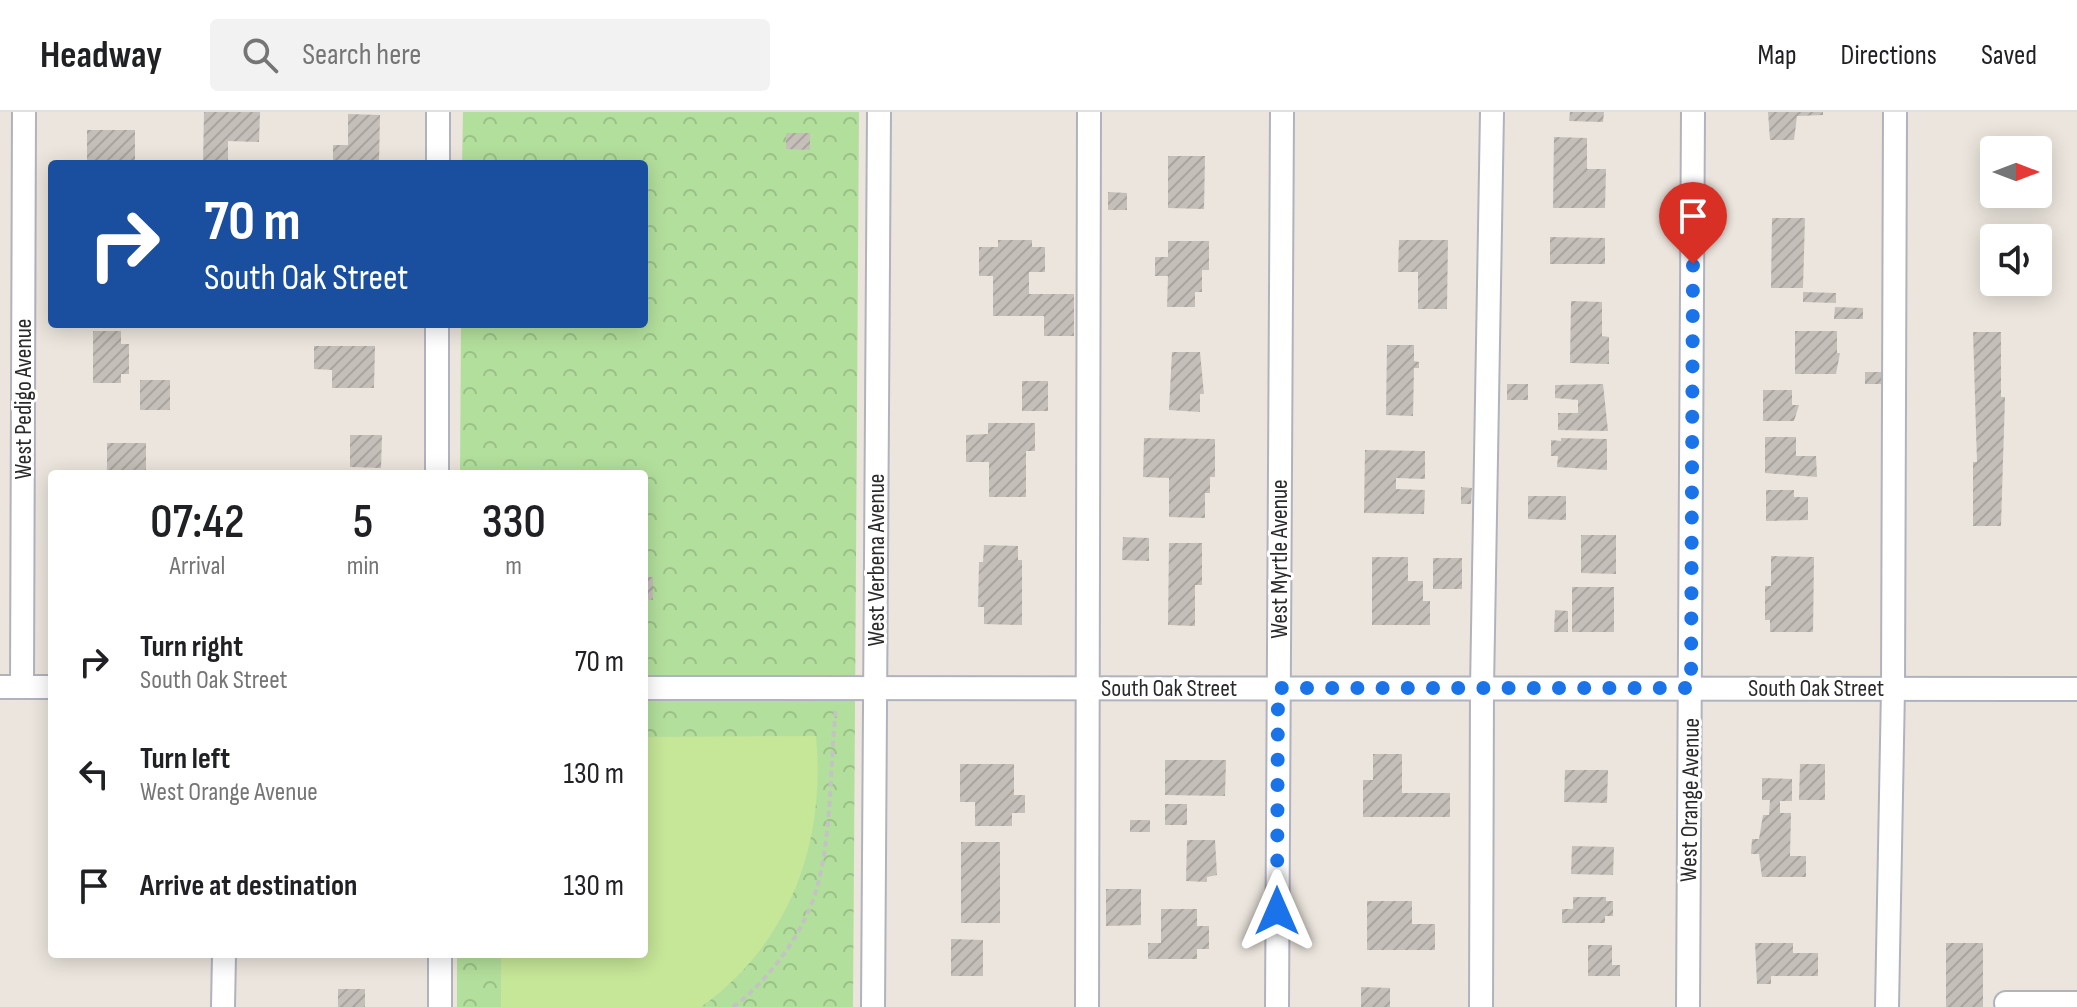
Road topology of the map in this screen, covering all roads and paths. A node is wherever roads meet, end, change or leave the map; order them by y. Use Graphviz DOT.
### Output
graph roads {
  1 [pos="24,112"];
  2 [pos="438,112"];
  3 [pos="879,112"];
  4 [pos="1089,112"];
  5 [pos="1282,112"];
  6 [pos="1492,112"];
  7 [pos="1693,112"];
  8 [pos="1895,112"];
  9 [pos="438,160"];
  10 [pos="437,328"];
  11 [pos="437,470"];
  12 [pos="11,687"];
  13 [pos="48,687"];
  14 [pos="837,687"];
  15 [pos="875,687"];
  16 [pos="648,688"];
  17 [pos="1090,688"];
  18 [pos="1278,688"];
  19 [pos="1482,688"];
  20 [pos="1691,688"];
  21 [pos="1893,689"];
  22 [pos="2077,689"];
  23 [pos="224,958"];
  24 [pos="440,958"];
  25 [pos="2006,1003"];
  26 [pos="2077,1003"];
  27 [pos="223,1007"];
  28 [pos="440,1007"];
  29 [pos="733,1007"];
  30 [pos="873,1007"];
  31 [pos="1087,1007"];
  32 [pos="1277,1007"];
  33 [pos="1481,1007"];
  34 [pos="1688,1007"];
  35 [pos="1887,1007"];
  1 -- 12 [label="street, West Pedigo Avenue"];
  2 -- 9 [label="street"];
  3 -- 15 [label="street, West Verbena Avenue"];
  4 -- 17 [label="street"];
  5 -- 18 [label="street, West Myrtle Avenue"];
  6 -- 19 [label="street"];
  7 -- 20 [label="street, West Orange Avenue"];
  8 -- 21 [label="street"];
  10 -- 11 [label="street"];
  12 -- 13 [label="street"];
  14 -- 15 [label="street, South Oak Street"];
  14 -- 16 [label="street, South Oak Street"];
  14 -- 29 [label="path"];
  15 -- 17 [label="street, South Oak Street"];
  15 -- 30 [label="street, West Verbena Avenue"];
  17 -- 18 [label="street, South Oak Street"];
  17 -- 31 [label="street"];
  18 -- 19 [label="street, South Oak Street"];
  18 -- 32 [label="street, West Myrtle Avenue"];
  19 -- 20 [label="street, South Oak Street"];
  19 -- 33 [label="street"];
  20 -- 21 [label="street, South Oak Street"];
  20 -- 34 [label="street, West Orange Avenue"];
  21 -- 22 [label="street, South Oak Street"];
  21 -- 35 [label="street"];
  23 -- 27 [label="street"];
  24 -- 28 [label="street"];
  25 -- 26 [label="street"];
}
